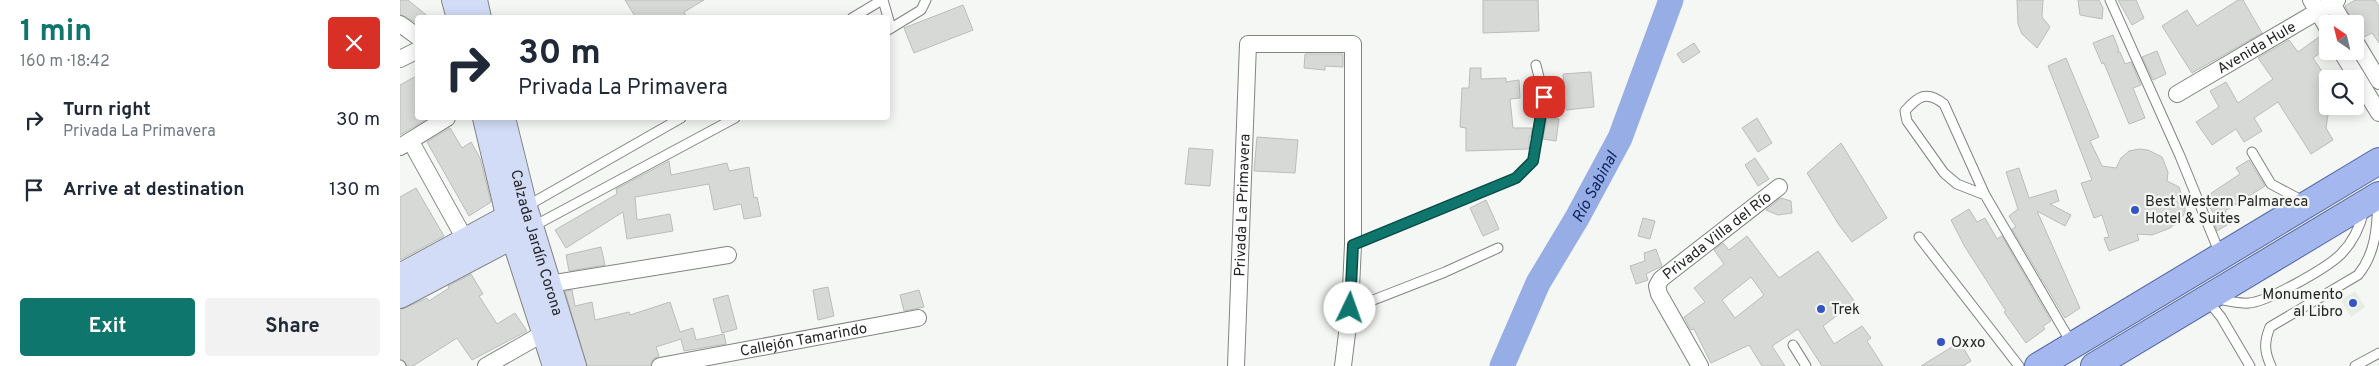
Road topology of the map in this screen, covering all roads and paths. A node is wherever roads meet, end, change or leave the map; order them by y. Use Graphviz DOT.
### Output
graph roads {
  1 [pos="454,0"];
  2 [pos="475,0"];
  3 [pos="882,0"];
  4 [pos="926,0"];
  5 [pos="2110,0"];
  6 [pos="2333,1"];
  7 [pos="2314,6"];
  8 [pos="458,15"];
  9 [pos="479,15"];
  10 [pos="857,15"];
  11 [pos="886,15"];
  12 [pos="2340,15"];
  13 [pos="400,24"];
  14 [pos="890,28"];
  15 [pos="415,35"];
  16 [pos="415,52"];
  17 [pos="2364,56"];
  18 [pos="400,59"];
  19 [pos="2347,60"];
  20 [pos="1536,65"];
  21 [pos="2379,81"];
  22 [pos="2177,94"];
  23 [pos="2379,113"];
  24 [pos="444,120"];
  25 [pos="486,120"];
  26 [pos="503,120"];
  27 [pos="678,120"];
  28 [pos="728,120"];
  29 [pos="405,144"];
  30 [pos="2252,152"];
  31 [pos="2379,161"];
  32 [pos="1779,187"];
  33 [pos="1985,195"];
  34 [pos="2375,197"];
  35 [pos="2308,204"];
  36 [pos="520,222"];
  37 [pos="1919,237"];
  38 [pos="466,241"];
  39 [pos="1353,245"];
  40 [pos="1498,248"];
  41 [pos="728,255"];
  42 [pos="2221,256"];
  43 [pos="400,276"];
  44 [pos="548,284"];
  45 [pos="400,296"];
  46 [pos="2208,298"];
  47 [pos="1350,308"];
  48 [pos="918,318"];
  49 [pos="544,333"];
  50 [pos="2081,339"];
  51 [pos="1793,345"];
  52 [pos="2379,353"];
  53 [pos="2100,362"];
  54 [pos="486,366"];
  55 [pos="555,366"];
  56 [pos="574,366"];
  57 [pos="660,366"];
  58 [pos="1236,366"];
  59 [pos="1342,366"];
  60 [pos="1700,366"];
  61 [pos="1806,366"];
  62 [pos="2019,366"];
  63 [pos="2038,366"];
  64 [pos="2250,366"];
  65 [pos="2271,366"];
  66 [pos="2355,366"];
  1 -- 8 [label="main road"];
  2 -- 9 [label="main road"];
  3 -- 10 [label="lane"];
  3 -- 11 [label="lane"];
  4 -- 14 [label="lane"];
  5 -- 42 [label="lane"];
  6 -- 7 [label="street, Avenida Hule"];
  6 -- 12 [label="street"];
  7 -- 22 [label="street, Avenida Hule"];
  13 -- 15 [label="street"];
  16 -- 18 [label="street"];
  17 -- 21 [label="street"];
  19 -- 23 [label="street"];
  20 -- 39 [label="lane"];
  24 -- 29 [label="street"];
  25 -- 36 [label="main road, Calzada Jardín Corona"];
  26 -- 36 [label="main road, Calzada Jardín Corona"];
  27 -- 36 [label="lane"];
  28 -- 36 [label="lane"];
  29 -- 38 [label="street"];
  30 -- 35 [label="lane"];
  31 -- 35 [label="main road"];
  32 -- 60 [label="street, Privada Villa del Río"];
  33 -- 33 [label="lane"];
  33 -- 50 [label="lane"];
  34 -- 46 [label="main road"];
  34 -- 65 [label="lane"];
  35 -- 42 [label="main road"];
  36 -- 38 [label="main road"];
  36 -- 44 [label="main road, Calzada Jardín Corona"];
  36 -- 45 [label="main road"];
  36 -- 49 [label="main road, Calzada Jardín Corona"];
  37 -- 62 [label="lane"];
  38 -- 43 [label="main road"];
  39 -- 47 [label="street"];
  39 -- 58 [label="street, Privada La Primavera"];
  40 -- 47 [label="lane"];
  41 -- 44 [label="street"];
  42 -- 50 [label="main road"];
  44 -- 56 [label="main road, Calzada Jardín Corona"];
  46 -- 53 [label="main road"];
  46 -- 64 [label="lane"];
  47 -- 59 [label="street"];
  48 -- 57 [label="street, Callejón Tamarindo"];
  49 -- 54 [label="street"];
  49 -- 55 [label="main road, Calzada Jardín Corona"];
  50 -- 53 [label="main road"];
  50 -- 63 [label="main road"];
  51 -- 61 [label="lane"];
  52 -- 66 [label="lane"];
}
